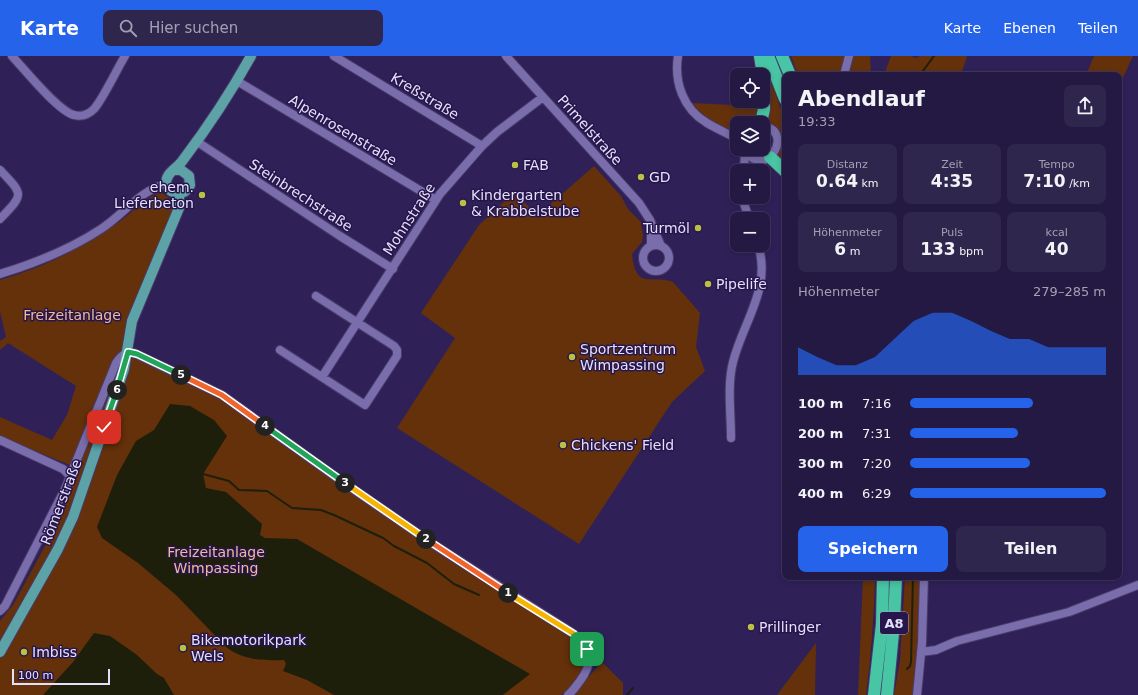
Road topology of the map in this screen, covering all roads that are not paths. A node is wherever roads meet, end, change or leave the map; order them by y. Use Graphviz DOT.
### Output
graph roads {
  1 [pos="12,56"];
  2 [pos="125,56"];
  3 [pos="252,56"];
  4 [pos="334,56"];
  5 [pos="506,56"];
  6 [pos="678,56"];
  7 [pos="760,56"];
  8 [pos="768,56"];
  9 [pos="782,56"];
  10 [pos="849,56"];
  11 [pos="762,68"];
  12 [pos="789,72"];
  13 [pos="845,72"];
  14 [pos="237,81"];
  15 [pos="782,91"];
  16 [pos="543,97"];
  17 [pos="770,129"];
  18 [pos="724,132"];
  19 [pos="730,132"];
  20 [pos="730,135"];
  21 [pos="196,141"];
  22 [pos="482,146"];
  23 [pos="750,156"];
  24 [pos="770,157"];
  25 [pos="184,159"];
  26 [pos="758,160"];
  27 [pos="753,164"];
  28 [pos="782,167"];
  29 [pos="0,170"];
  30 [pos="175,170"];
  31 [pos="186,173"];
  32 [pos="166,184"];
  33 [pos="179,194"];
  34 [pos="436,200"];
  35 [pos="0,218"];
  36 [pos="651,223"];
  37 [pos="651,246"];
  38 [pos="661,246"];
  39 [pos="759,252"];
  40 [pos="393,269"];
  41 [pos="0,274"];
  42 [pos="316,296"];
  43 [pos="356,322"];
  44 [pos="280,350"];
  45 [pos="128,352"];
  46 [pos="322,377"];
  47 [pos="731,438"];
  48 [pos="0,440"];
  49 [pos="70,476"];
  50 [pos="883,580"];
  51 [pos="896,580"];
  52 [pos="924,580"];
  53 [pos="1138,585"];
  54 [pos="0,611"];
  55 [pos="0,652"];
  56 [pos="921,652"];
  57 [pos="568,695"];
  58 [pos="874,695"];
  59 [pos="887,695"];
  60 [pos="917,695"];
  1 -- 2 [label="street"];
  3 -- 14 [label="main road"];
  4 -- 22 [label="street, Kreßstraße"];
  5 -- 16 [label="street, Primelstraße"];
  6 -- 18 [label="street"];
  7 -- 11 [label="highway"];
  8 -- 15 [label="highway"];
  9 -- 12 [label="highway"];
  10 -- 13 [label="street"];
  14 -- 21 [label="main road"];
  14 -- 34 [label="street, Alpenrosenstraße"];
  16 -- 22 [label="street, Mohnstraße"];
  16 -- 36 [label="street, Primelstraße"];
  17 -- 24 [label="street"];
  18 -- 19 [label="street"];
  18 -- 20 [label="street"];
  21 -- 25 [label="main road"];
  21 -- 40 [label="street, Steinbrechstraße"];
  22 -- 34 [label="street, Mohnstraße"];
  23 -- 26 [label="street"];
  24 -- 26 [label="street"];
  24 -- 28 [label="highway"];
  25 -- 30 [label="main road"];
  25 -- 31 [label="main road"];
  26 -- 27 [label="street"];
  29 -- 35 [label="street"];
  30 -- 31 [label="main road"];
  30 -- 32 [label="main road"];
  31 -- 33 [label="main road"];
  32 -- 33 [label="main road"];
  32 -- 41 [label="street"];
  33 -- 45 [label="main road, Römerstraße"];
  34 -- 40 [label="street, Mohnstraße"];
  36 -- 37 [label="street, Primelstraße"];
  36 -- 38 [label="street, Primelstraße"];
  37 -- 38 [label="street"];
  37 -- 38 [label="street, Primelstraße"];
  39 -- 47 [label="street"];
  40 -- 43 [label="street, Mohnstraße"];
  42 -- 43 [label="street"];
  43 -- 46 [label="street, Mohnstraße"];
  43 -- 46 [label="street"];
  44 -- 46 [label="street"];
  45 -- 49 [label="street"];
  45 -- 55 [label="main road, Römerstraße"];
  45 -- 57 [label="street"];
  48 -- 49 [label="street"];
  49 -- 54 [label="street"];
  50 -- 58 [label="highway, A8"];
  51 -- 59 [label="highway, A8"];
  52 -- 56 [label="street"];
  53 -- 56 [label="street"];
  56 -- 60 [label="street"];
}
